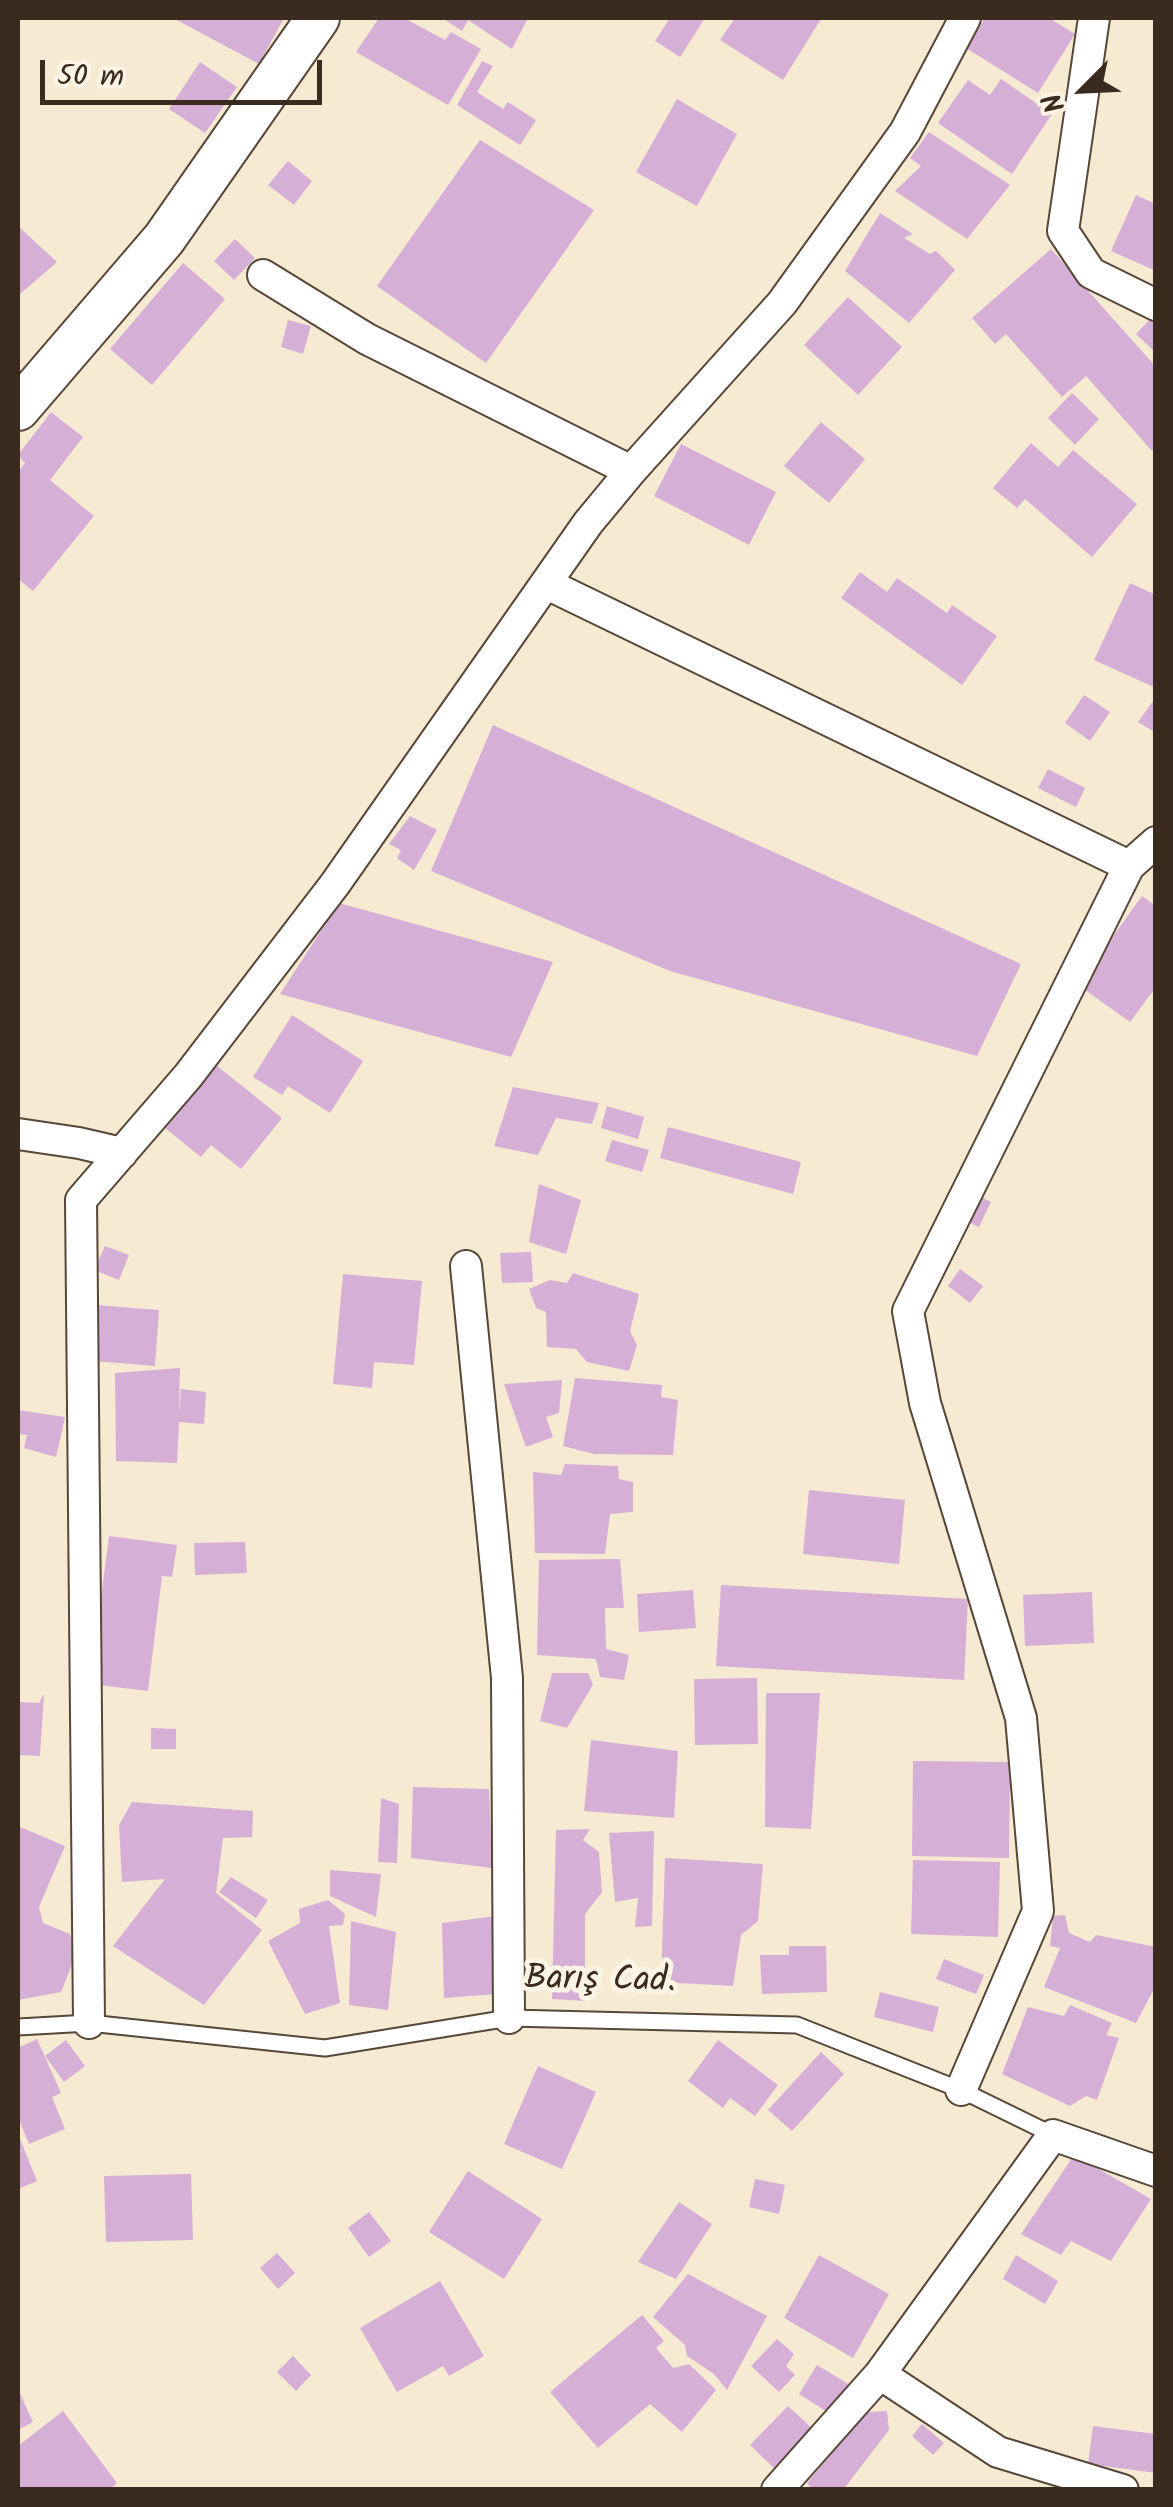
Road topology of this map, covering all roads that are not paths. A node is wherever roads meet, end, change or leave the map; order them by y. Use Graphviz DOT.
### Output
graph roads {
  1 [pos="318,18"];
  2 [pos="965,18"];
  3 [pos="1094,18"];
  4 [pos="264,274"];
  5 [pos="1156,305"];
  6 [pos="18,409"];
  7 [pos="631,471"];
  8 [pos="548,584"];
  9 [pos="1156,842"];
  10 [pos="1129,866"];
  11 [pos="18,1134"];
  12 [pos="122,1153"];
  13 [pos="466,1266"];
  14 [pos="509,2018"];
  15 [pos="89,2023"];
  16 [pos="18,2026"];
  17 [pos="961,2090"];
  18 [pos="1052,2134"];
  19 [pos="1156,2171"];
  20 [pos="880,2374"];
  21 [pos="778,2490"];
  22 [pos="1122,2490"];
  1 -- 6 [label="street"];
  2 -- 7 [label="street"];
  3 -- 5 [label="street"];
  4 -- 7 [label="street"];
  7 -- 8 [label="street"];
  8 -- 10 [label="street"];
  8 -- 12 [label="street"];
  9 -- 10 [label="street"];
  10 -- 17 [label="street"];
  11 -- 12 [label="street"];
  12 -- 15 [label="street"];
  13 -- 14 [label="street"];
  14 -- 15 [label="lane, Barış Cad."];
  14 -- 17 [label="lane, Barış Cad."];
  15 -- 16 [label="lane, Barış Cad."];
  17 -- 18 [label="lane, Barış Cad."];
  18 -- 19 [label="street, Barış Cad."];
  18 -- 20 [label="street"];
  20 -- 21 [label="street"];
  20 -- 22 [label="street"];
}
